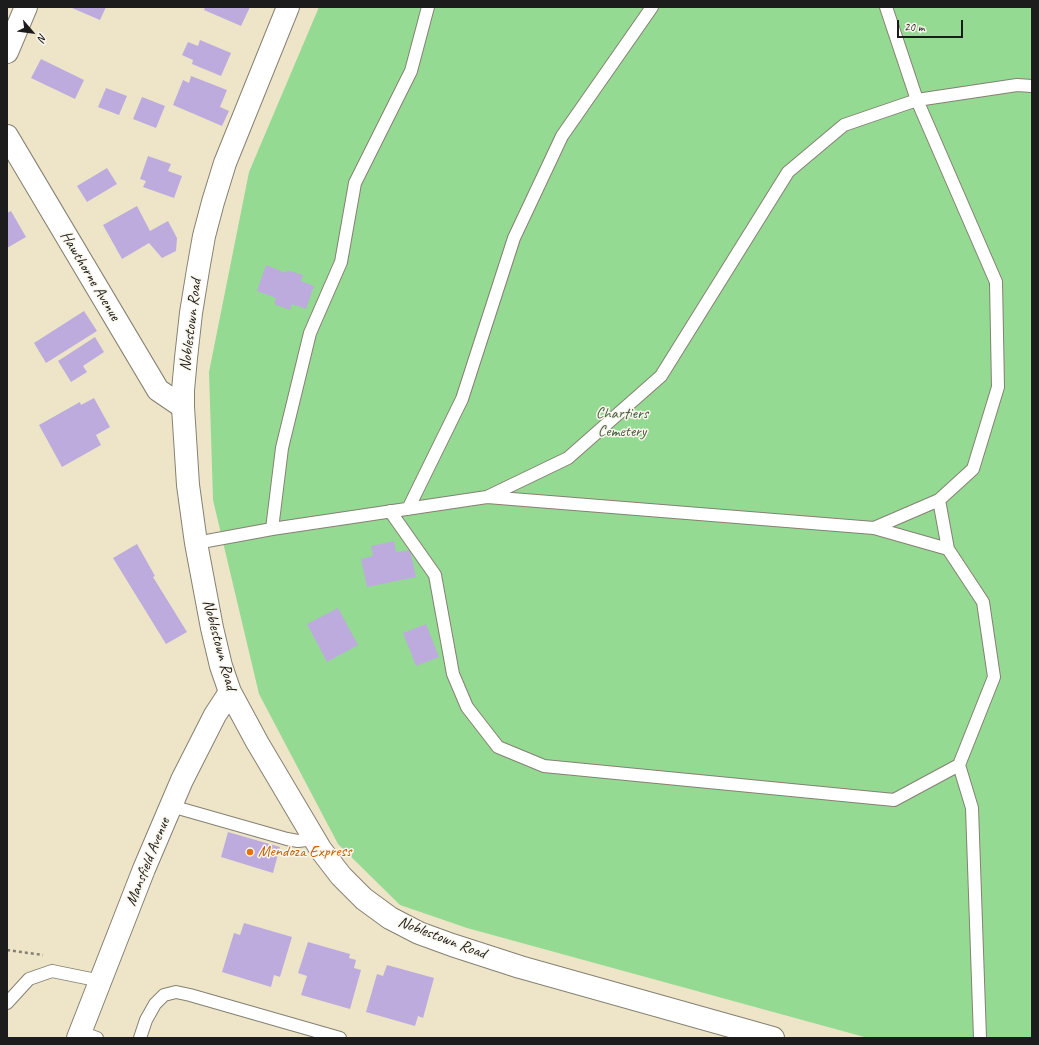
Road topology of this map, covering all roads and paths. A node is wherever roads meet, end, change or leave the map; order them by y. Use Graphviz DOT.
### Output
graph roads {
  1 [pos="26,7"];
  2 [pos="288,7"];
  3 [pos="428,7"];
  4 [pos="652,7"];
  5 [pos="886,7"];
  6 [pos="7,52"];
  7 [pos="1032,86"];
  8 [pos="917,100"];
  9 [pos="7,136"];
  10 [pos="184,407"];
  11 [pos="486,497"];
  12 [pos="939,500"];
  13 [pos="408,509"];
  14 [pos="390,511"];
  15 [pos="874,528"];
  16 [pos="272,529"];
  17 [pos="196,543"];
  18 [pos="948,549"];
  19 [pos="230,692"];
  20 [pos="959,765"];
  21 [pos="171,806"];
  22 [pos="315,839"];
  23 [pos="101,980"];
  24 [pos="7,1003"];
  25 [pos="85,1036"];
  26 [pos="140,1038"];
  27 [pos="340,1038"];
  28 [pos="774,1038"];
  29 [pos="980,1038"];
  1 -- 6 [label="main road"];
  2 -- 10 [label="main road, Noblestown Road"];
  3 -- 16 [label="lane"];
  4 -- 13 [label="lane"];
  5 -- 8 [label="lane"];
  7 -- 8 [label="lane"];
  8 -- 11 [label="lane"];
  8 -- 12 [label="lane"];
  9 -- 10 [label="main road, Hawthorne Avenue"];
  10 -- 17 [label="main road, Noblestown Road"];
  11 -- 13 [label="lane"];
  11 -- 15 [label="lane"];
  12 -- 15 [label="lane"];
  12 -- 18 [label="lane"];
  13 -- 14 [label="lane"];
  14 -- 16 [label="lane"];
  14 -- 20 [label="lane"];
  15 -- 18 [label="lane"];
  16 -- 17 [label="lane"];
  17 -- 19 [label="main road, Noblestown Road"];
  18 -- 20 [label="lane"];
  19 -- 21 [label="main road, Mansfield Avenue"];
  19 -- 22 [label="main road, Noblestown Road"];
  20 -- 29 [label="lane"];
  21 -- 22 [label="lane"];
  21 -- 23 [label="main road, Mansfield Avenue"];
  22 -- 28 [label="main road, Noblestown Road"];
  23 -- 24 [label="lane"];
  23 -- 25 [label="main road, Mansfield Avenue"];
  26 -- 27 [label="lane"];
}
